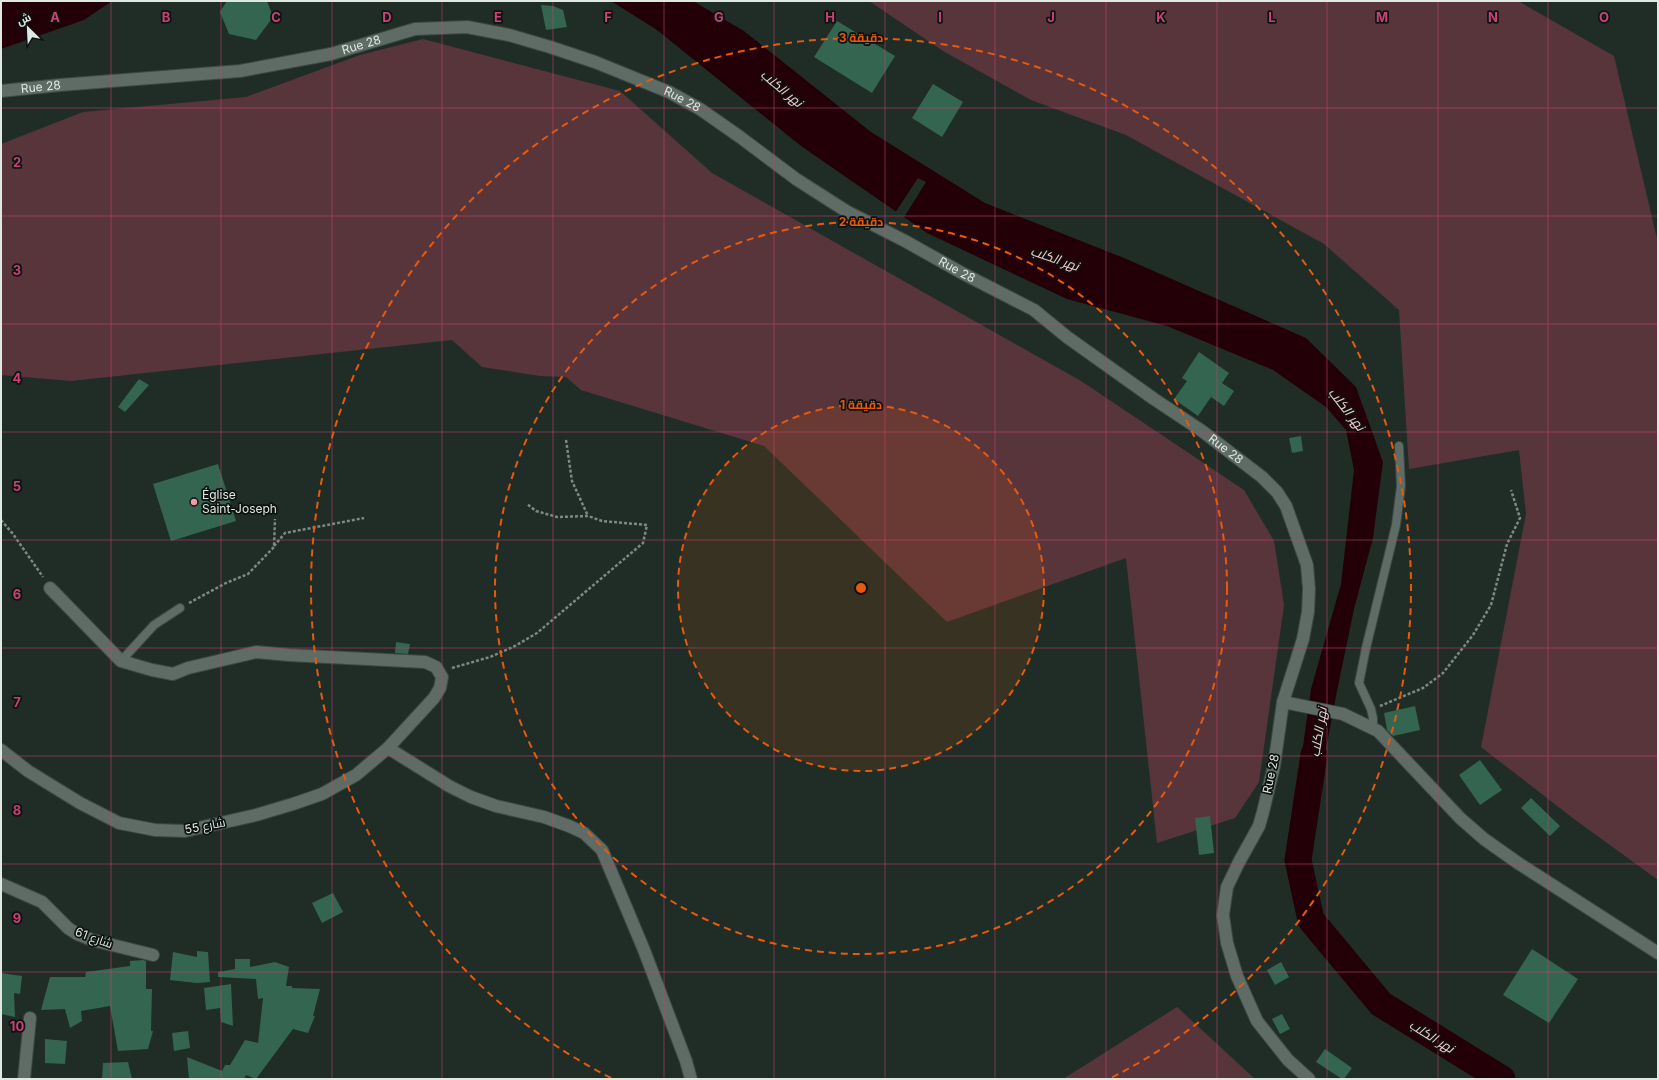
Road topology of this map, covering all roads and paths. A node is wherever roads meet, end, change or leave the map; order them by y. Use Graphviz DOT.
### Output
graph roads {
  1 [pos="1,91"];
  2 [pos="566,440"];
  3 [pos="1399,446"];
  4 [pos="1511,490"];
  5 [pos="526,504"];
  6 [pos="588,516"];
  7 [pos="364,518"];
  8 [pos="275,519"];
  9 [pos="1,520"];
  10 [pos="274,547"];
  11 [pos="50,588"];
  12 [pos="180,608"];
  13 [pos="121,661"];
  14 [pos="440,672"];
  15 [pos="1283,702"];
  16 [pos="1370,709"];
  17 [pos="1373,728"];
  18 [pos="388,748"];
  19 [pos="1,750"];
  20 [pos="1,884"];
  21 [pos="1658,953"];
  22 [pos="153,955"];
  23 [pos="30,1018"];
  24 [pos="24,1079"];
  25 [pos="691,1079"];
  26 [pos="1309,1079"];
  1 -- 15 [label="street, Rue 28"];
  2 -- 6 [label="path"];
  3 -- 16 [label="lane"];
  4 -- 16 [label="path"];
  5 -- 6 [label="path"];
  6 -- 14 [label="path"];
  7 -- 10 [label="path"];
  8 -- 10 [label="path"];
  9 -- 11 [label="path"];
  10 -- 12 [label="path"];
  11 -- 13 [label="street"];
  12 -- 13 [label="lane"];
  13 -- 14 [label="street"];
  14 -- 18 [label="street, شارع 55"];
  15 -- 17 [label="street"];
  15 -- 26 [label="street, Rue 28"];
  16 -- 17 [label="lane"];
  17 -- 21 [label="street"];
  18 -- 19 [label="street, شارع 55"];
  18 -- 25 [label="street"];
  20 -- 22 [label="street, شارع 61"];
  23 -- 24 [label="street"];
}
